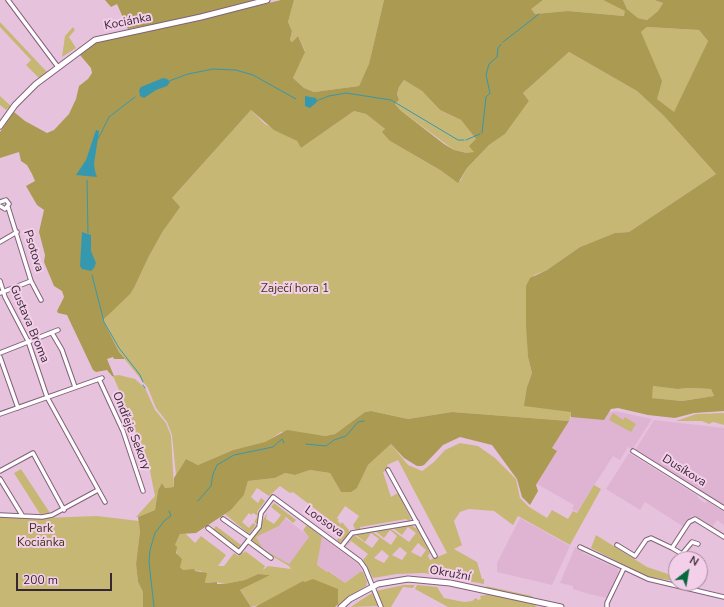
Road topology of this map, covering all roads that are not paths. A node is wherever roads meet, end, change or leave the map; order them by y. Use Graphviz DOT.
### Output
graph roads {
  1 [pos="8,0"];
  2 [pos="267,0"];
  3 [pos="58,67"];
  4 [pos="0,126"];
  5 [pos="0,202"];
  6 [pos="0,206"];
  7 [pos="8,207"];
  8 [pos="17,232"];
  9 [pos="0,242"];
  10 [pos="0,281"];
  11 [pos="31,281"];
  12 [pos="2,292"];
  13 [pos="41,300"];
  14 [pos="58,330"];
  15 [pos="52,333"];
  16 [pos="28,341"];
  17 [pos="0,353"];
  18 [pos="0,357"];
  19 [pos="75,387"];
  20 [pos="47,397"];
  21 [pos="18,408"];
  22 [pos="0,414"];
  23 [pos="633,451"];
  24 [pos="388,470"];
  25 [pos="0,471"];
  26 [pos="0,479"];
  27 [pos="98,490"];
  28 [pos="143,491"];
  29 [pos="105,502"];
  30 [pos="724,508"];
  31 [pos="64,510"];
  32 [pos="0,515"];
  33 [pos="22,515"];
  34 [pos="223,519"];
  35 [pos="417,522"];
  36 [pos="208,528"];
  37 [pos="724,537"];
  38 [pos="249,540"];
  39 [pos="698,544"];
  40 [pos="617,545"];
  41 [pos="341,547"];
  42 [pos="580,547"];
  43 [pos="672,548"];
  44 [pos="435,556"];
  45 [pos="271,558"];
  46 [pos="624,568"];
  47 [pos="373,586"];
  48 [pos="724,597"];
  49 [pos="540,605"];
  50 [pos="341,607"];
  51 [pos="381,607"];
  52 [pos="561,607"];
  53 [pos="607,607"];
  1 -- 3 [label="street"];
  2 -- 3 [label="street, Kociánka"];
  3 -- 4 [label="street, Kociánka"];
  5 -- 7 [label="street"];
  6 -- 7 [label="street"];
  7 -- 8 [label="street, Psotova"];
  8 -- 9 [label="street"];
  8 -- 11 [label="street, Psotova"];
  10 -- 12 [label="street, Gustava Broma"];
  11 -- 12 [label="street"];
  11 -- 13 [label="street, Psotova"];
  12 -- 16 [label="street, Gustava Broma"];
  14 -- 15 [label="street"];
  15 -- 16 [label="street"];
  15 -- 19 [label="street"];
  16 -- 17 [label="street"];
  16 -- 20 [label="street, Gustava Broma"];
  18 -- 21 [label="street"];
  19 -- 20 [label="street"];
  19 -- 28 [label="street, Ondřeje Sekory"];
  20 -- 21 [label="street"];
  20 -- 27 [label="street, Gustava Broma"];
  21 -- 22 [label="street"];
  23 -- 30 [label="street, Dusíkova"];
  24 -- 35 [label="street"];
  25 -- 31 [label="street"];
  26 -- 33 [label="street"];
  27 -- 29 [label="street, Gustava Broma"];
  27 -- 31 [label="street"];
  31 -- 33 [label="street"];
  32 -- 33 [label="street"];
  34 -- 38 [label="street"];
  35 -- 41 [label="street"];
  35 -- 44 [label="street"];
  36 -- 38 [label="street"];
  37 -- 43 [label="street"];
  38 -- 41 [label="street, Loosova"];
  38 -- 45 [label="street"];
  39 -- 43 [label="street"];
  40 -- 43 [label="street"];
  41 -- 47 [label="street, Loosova"];
  42 -- 46 [label="street"];
  46 -- 48 [label="street"];
  46 -- 53 [label="street"];
  47 -- 49 [label="street, Okružní"];
  47 -- 50 [label="street, Okružní"];
  47 -- 51 [label="street, Loosova"];
  49 -- 52 [label="street, Okružní"];
}
